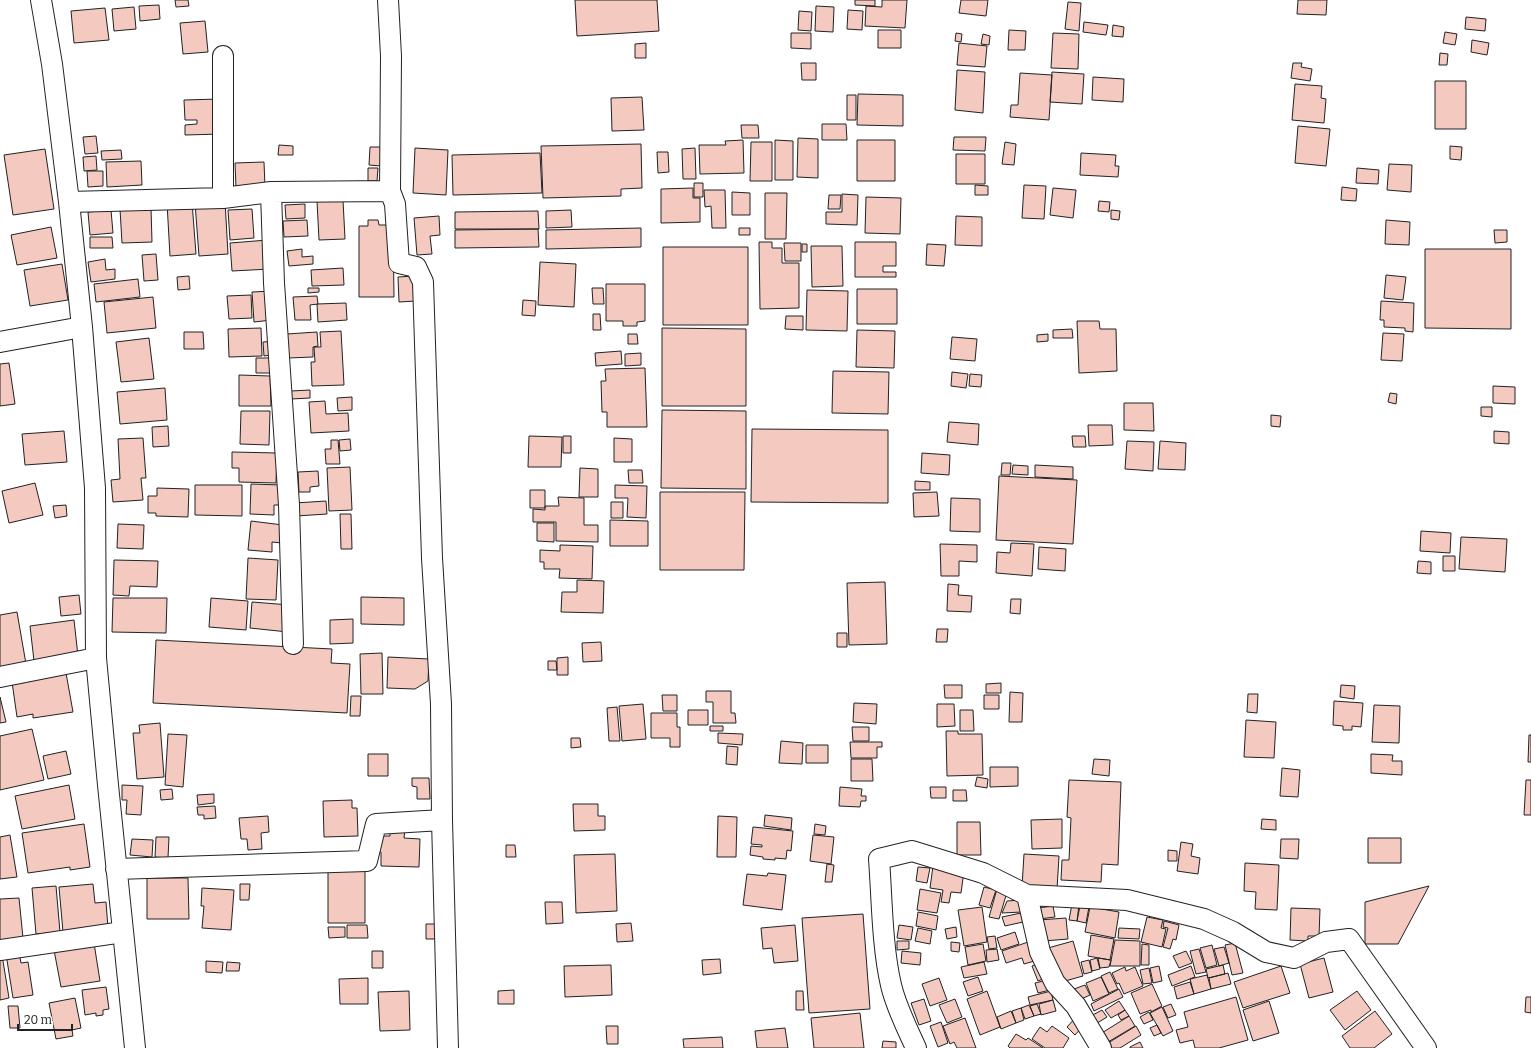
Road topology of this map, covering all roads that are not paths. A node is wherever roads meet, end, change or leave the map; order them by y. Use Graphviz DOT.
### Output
graph roads {
  1 [pos="41,0"];
  2 [pos="388,0"];
  3 [pos="223,56"];
  4 [pos="390,191"];
  5 [pos="270,192"];
  6 [pos="223,198"];
  7 [pos="69,202"];
  8 [pos="82,327"];
  9 [pos="0,342"];
  10 [pos="293,644"];
  11 [pos="96,658"];
  12 [pos="0,677"];
  13 [pos="442,820"];
  14 [pos="116,869"];
  15 [pos="1027,895"];
  16 [pos="123,932"];
  17 [pos="0,950"];
  18 [pos="135,1048"];
  19 [pos="448,1048"];
  20 [pos="916,1048"];
  21 [pos="1101,1048"];
  22 [pos="1426,1048"];
  1 -- 7 [label="street"];
  2 -- 4 [label="street"];
  3 -- 6 [label="street"];
  4 -- 5 [label="street"];
  4 -- 13 [label="street"];
  5 -- 6 [label="street"];
  5 -- 10 [label="street"];
  6 -- 7 [label="street"];
  7 -- 8 [label="street"];
  8 -- 9 [label="street"];
  8 -- 11 [label="street"];
  11 -- 12 [label="street"];
  11 -- 14 [label="street"];
  13 -- 14 [label="street"];
  13 -- 19 [label="street"];
  14 -- 16 [label="street"];
  15 -- 20 [label="street"];
  15 -- 21 [label="street"];
  15 -- 22 [label="street"];
  16 -- 17 [label="street"];
  16 -- 18 [label="street"];
}
